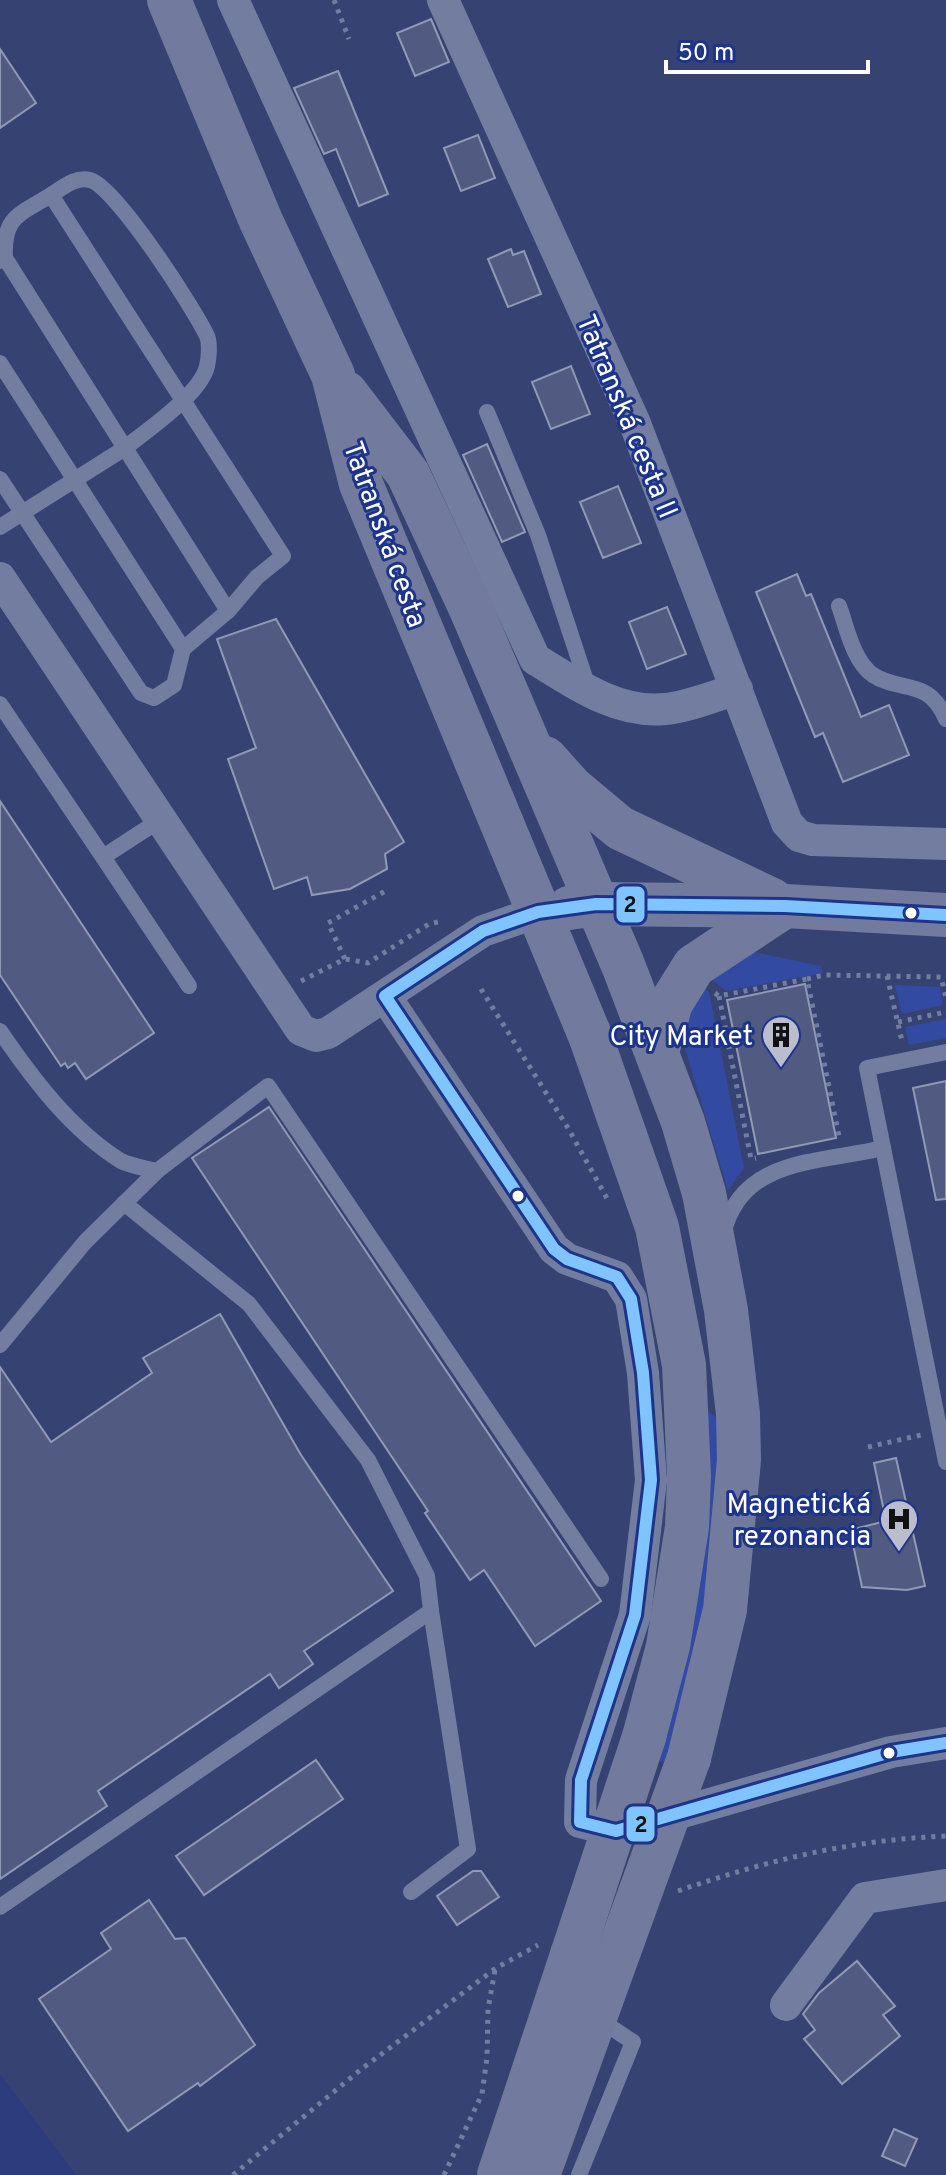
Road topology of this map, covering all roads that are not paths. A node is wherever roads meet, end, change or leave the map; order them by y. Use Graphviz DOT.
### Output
graph roads {
  1 [pos="169,0"];
  2 [pos="233,0"];
  3 [pos="443,0"];
  4 [pos="51,195"];
  5 [pos="2,259"];
  6 [pos="0,363"];
  7 [pos="333,375"];
  8 [pos="183,400"];
  9 [pos="487,412"];
  10 [pos="125,448"];
  11 [pos="0,479"];
  12 [pos="75,482"];
  13 [pos="24,515"];
  14 [pos="0,527"];
  15 [pos="0,578"];
  16 [pos="839,606"];
  17 [pos="228,611"];
  18 [pos="183,649"];
  19 [pos="737,689"];
  20 [pos="590,692"];
  21 [pos="0,704"];
  22 [pos="946,719"];
  23 [pos="528,739"];
  24 [pos="160,820"];
  25 [pos="946,844"];
  26 [pos="103,857"];
  27 [pos="596,904"];
  28 [pos="785,906"];
  29 [pos="538,912"];
  30 [pos="946,915"];
  31 [pos="189,986"];
  32 [pos="385,996"];
  33 [pos="0,1031"];
  34 [pos="657,1052"];
  35 [pos="946,1052"];
  36 [pos="883,1148"];
  37 [pos="157,1171"];
  38 [pos="124,1203"];
  39 [pos="717,1257"];
  40 [pos="0,1345"];
  41 [pos="946,1462"];
  42 [pos="601,1579"];
  43 [pos="431,1611"];
  44 [pos="946,1743"];
  45 [pos="946,1885"];
  46 [pos="411,1892"];
  47 [pos="0,1907"];
  48 [pos="786,2005"];
  49 [pos="594,2015"];
  50 [pos="499,2175"];
  51 [pos="538,2175"];
  52 [pos="579,2175"];
  1 -- 7 [label="main road, Tatranská cesta"];
  2 -- 20 [label="street"];
  3 -- 19 [label="street, Tatranská cesta II"];
  4 -- 5 [label="lane"];
  4 -- 8 [label="lane"];
  4 -- 8 [label="lane"];
  5 -- 10 [label="lane"];
  6 -- 12 [label="lane"];
  7 -- 23 [label="main road, Tatranská cesta"];
  7 -- 29 [label="main road, Tatranská cesta"];
  8 -- 10 [label="lane"];
  8 -- 17 [label="lane"];
  9 -- 20 [label="lane"];
  10 -- 12 [label="lane"];
  10 -- 17 [label="lane"];
  11 -- 13 [label="lane"];
  12 -- 13 [label="lane"];
  12 -- 18 [label="lane"];
  13 -- 14 [label="lane"];
  13 -- 18 [label="lane"];
  15 -- 24 [label="street"];
  16 -- 22 [label="lane"];
  17 -- 18 [label="lane"];
  19 -- 20 [label="street"];
  19 -- 25 [label="street, Tatranská cesta II"];
  21 -- 26 [label="lane"];
  23 -- 27 [label="main road, Tatranská cesta"];
  23 -- 28 [label="main road"];
  24 -- 26 [label="lane"];
  24 -- 32 [label="street"];
  26 -- 31 [label="lane"];
  27 -- 28 [label="main road"];
  27 -- 29 [label="main road"];
  27 -- 34 [label="main road, Tatranská cesta"];
  28 -- 30 [label="main road"];
  28 -- 34 [label="main road"];
  29 -- 32 [label="street"];
  29 -- 50 [label="main road, Tatranská cesta, bridge"];
  32 -- 44 [label="street"];
  33 -- 37 [label="lane"];
  34 -- 39 [label="main road, Tatranská cesta"];
  35 -- 36 [label="lane"];
  36 -- 39 [label="lane"];
  36 -- 41 [label="lane"];
  37 -- 38 [label="lane"];
  37 -- 42 [label="lane"];
  38 -- 40 [label="lane"];
  38 -- 43 [label="lane"];
  39 -- 49 [label="main road, Tatranská cesta, bridge"];
  43 -- 46 [label="lane"];
  43 -- 47 [label="lane"];
  45 -- 48 [label="street"];
  49 -- 51 [label="main road, Tatranská cesta"];
  49 -- 52 [label="lane"];
}
